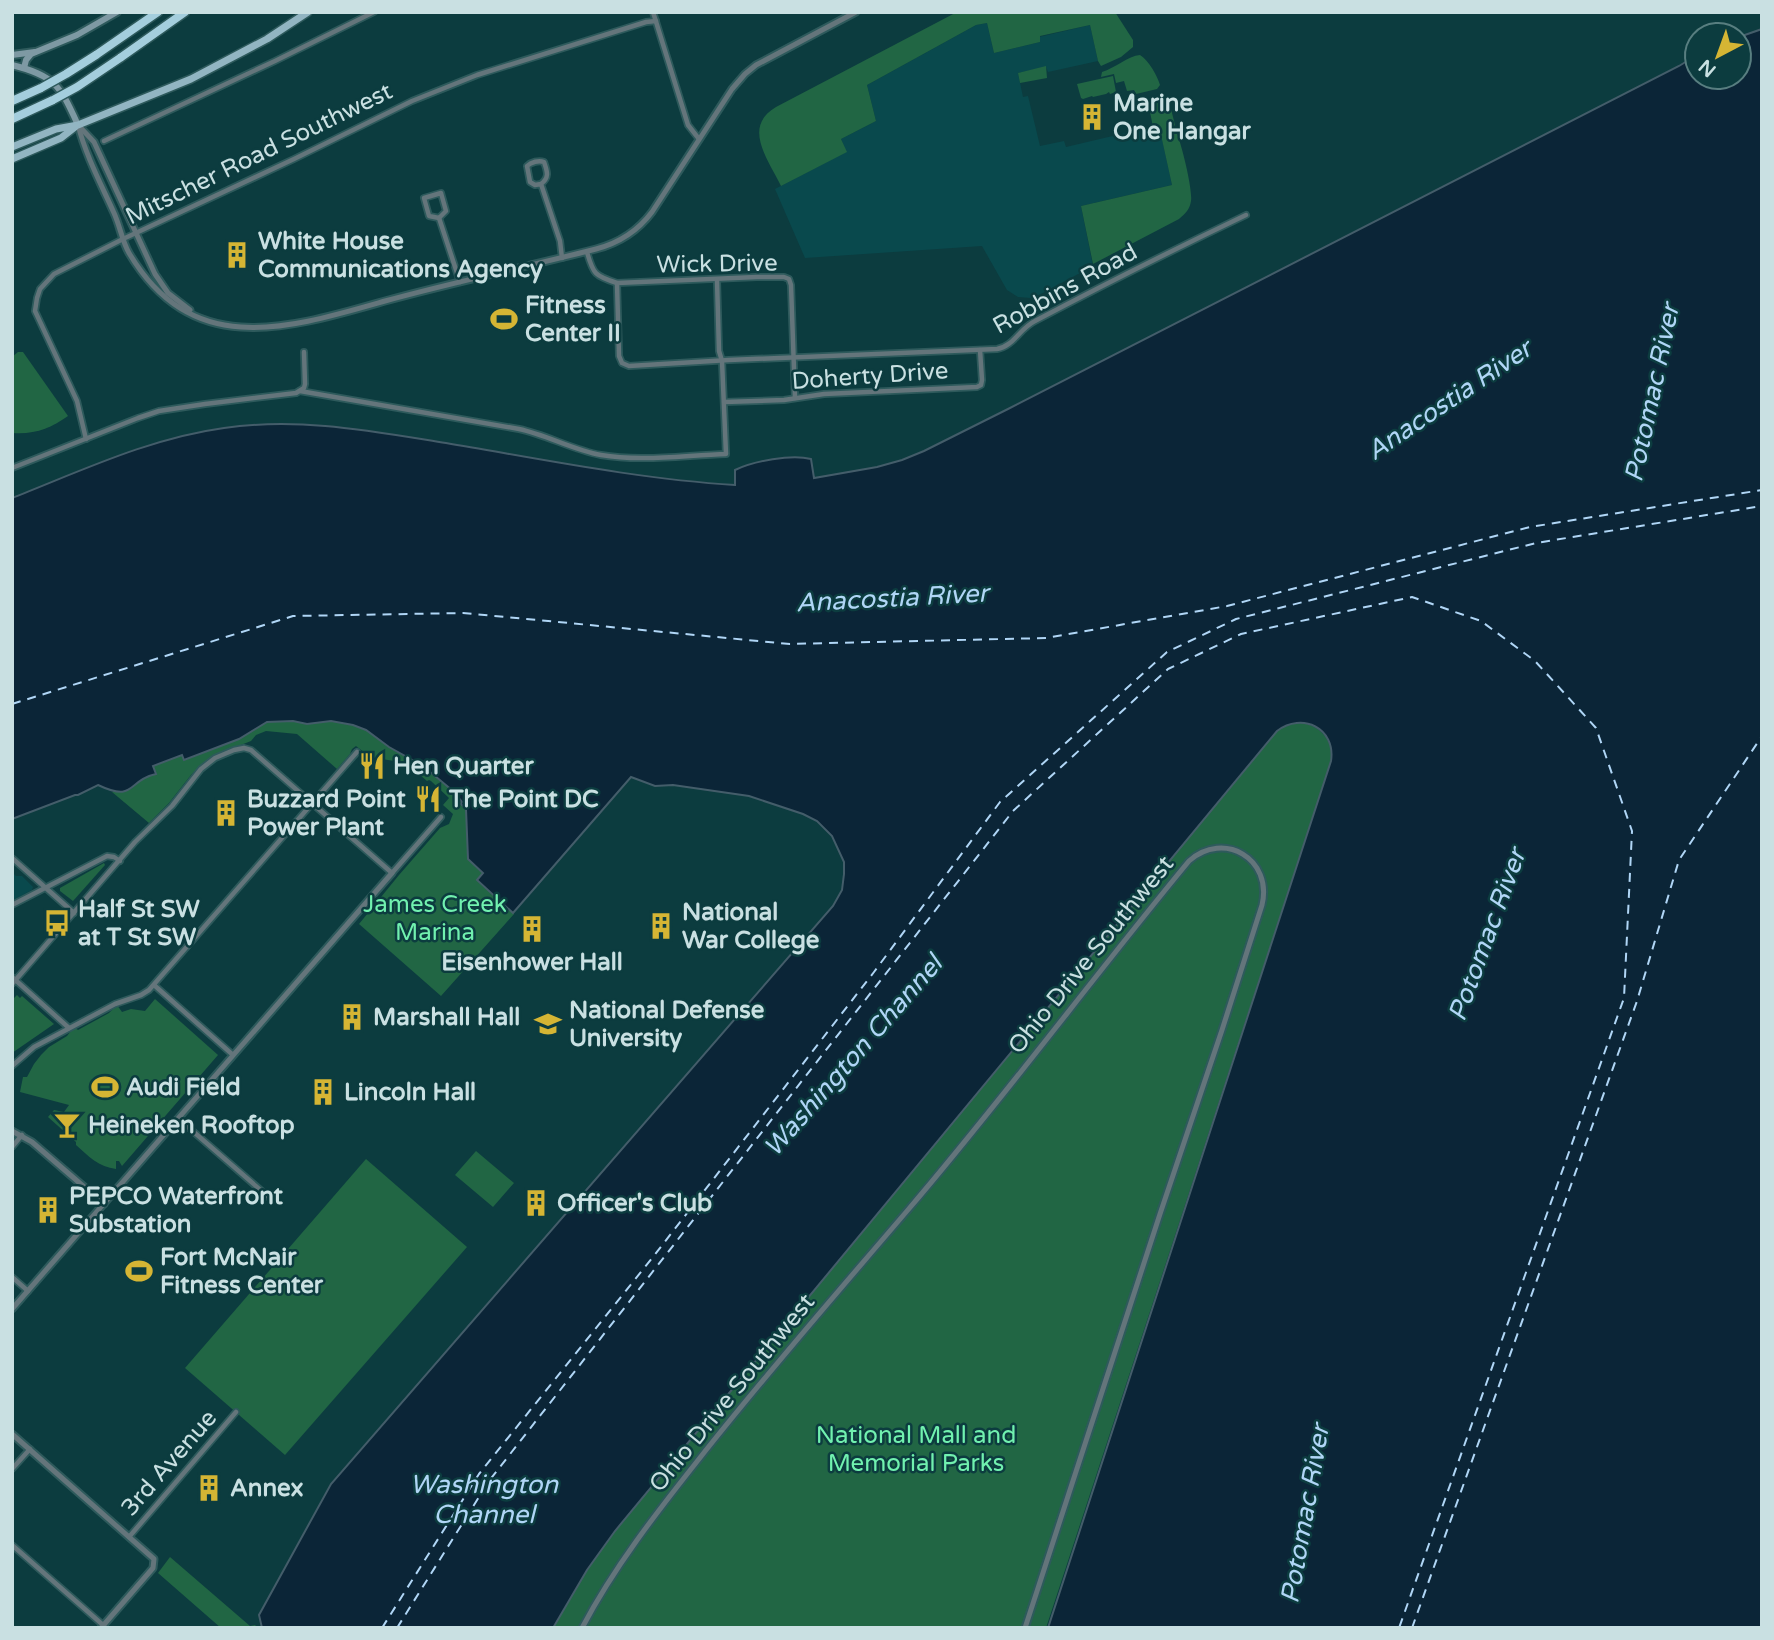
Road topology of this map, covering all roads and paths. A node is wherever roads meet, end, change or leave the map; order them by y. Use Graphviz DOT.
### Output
graph roads {
  1 [pos="117,12"];
  2 [pos="158,12"];
  3 [pos="185,12"];
  4 [pos="308,12"];
  5 [pos="374,12"];
  6 [pos="653,12"];
  7 [pos="856,12"];
  8 [pos="656,21"];
  9 [pos="37,52"];
  10 [pos="12,55"];
  11 [pos="12,65"];
  12 [pos="24,68"];
  13 [pos="12,101"];
  14 [pos="12,119"];
  15 [pos="78,125"];
  16 [pos="699,139"];
  17 [pos="104,141"];
  18 [pos="12,147"];
  19 [pos="12,159"];
  20 [pos="541,184"];
  21 [pos="1246,215"];
  22 [pos="439,218"];
  23 [pos="136,232"];
  24 [pos="123,239"];
  25 [pos="587,252"];
  26 [pos="562,258"];
  27 [pos="717,279"];
  28 [pos="460,283"];
  29 [pos="617,283"];
  30 [pos="194,315"];
  31 [pos="980,350"];
  32 [pos="304,352"];
  33 [pos="794,357"];
  34 [pos="722,361"];
  35 [pos="300,391"];
  36 [pos="795,398"];
  37 [pos="724,402"];
  38 [pos="86,439"];
  39 [pos="12,468"];
  40 [pos="357,752"];
  41 [pos="312,804"];
  42 [pos="441,817"];
  43 [pos="12,859"];
  44 [pos="120,860"];
  45 [pos="392,873"];
  46 [pos="45,888"];
  47 [pos="12,905"];
  48 [pos="74,913"];
  49 [pos="13,981"];
  50 [pos="154,985"];
  51 [pos="69,1028"];
  52 [pos="233,1055"];
  53 [pos="12,1066"];
  54 [pos="188,1127"];
  55 [pos="12,1131"];
  56 [pos="22,1135"];
  57 [pos="12,1147"];
  58 [pos="272,1200"];
  59 [pos="104,1204"];
  60 [pos="12,1277"];
  61 [pos="28,1291"];
  62 [pos="12,1309"];
  63 [pos="236,1412"];
  64 [pos="12,1434"];
  65 [pos="30,1449"];
  66 [pos="12,1469"];
  67 [pos="129,1537"];
  68 [pos="12,1545"];
  69 [pos="102,1626"];
  70 [pos="582,1628"];
  71 [pos="1025,1628"];
  1 -- 9 [label="main road"];
  2 -- 13 [label="highway, bridge"];
  3 -- 14 [label="highway, bridge"];
  4 -- 15 [label="main road"];
  5 -- 17 [label="street"];
  6 -- 8 [label="street"];
  7 -- 16 [label="street"];
  8 -- 16 [label="street"];
  8 -- 23 [label="street, Mitscher Road Southwest"];
  9 -- 10 [label="main road"];
  9 -- 12 [label="main road"];
  11 -- 12 [label="main road"];
  12 -- 15 [label="main road"];
  15 -- 18 [label="main road"];
  15 -- 19 [label="main road"];
  15 -- 23 [label="street"];
  15 -- 24 [label="street"];
  16 -- 25 [label="street"];
  20 -- 20 [label="street"];
  20 -- 26 [label="street"];
  21 -- 31 [label="street, Robbins Road"];
  22 -- 22 [label="street"];
  22 -- 28 [label="street"];
  23 -- 24 [label="street, Mitscher Road Southwest"];
  23 -- 30 [label="street"];
  24 -- 30 [label="street"];
  24 -- 38 [label="street, Mitscher Road Southwest"];
  25 -- 26 [label="street"];
  25 -- 29 [label="street"];
  26 -- 28 [label="street"];
  27 -- 29 [label="street, Wick Drive"];
  27 -- 33 [label="street, Wick Drive"];
  27 -- 34 [label="street"];
  28 -- 30 [label="street"];
  29 -- 34 [label="street, Robbins Road"];
  31 -- 33 [label="street, Robbins Road"];
  31 -- 36 [label="street, Doherty Drive"];
  32 -- 35 [label="street"];
  33 -- 34 [label="street, Robbins Road"];
  33 -- 36 [label="street, Wick Drive"];
  34 -- 37 [label="street"];
  35 -- 37 [label="street"];
  35 -- 38 [label="street"];
  36 -- 37 [label="street, Doherty Drive"];
  38 -- 39 [label="street"];
  40 -- 41 [label="street"];
  41 -- 44 [label="street"];
  41 -- 45 [label="street"];
  41 -- 50 [label="street"];
  42 -- 45 [label="street"];
  43 -- 46 [label="street"];
  44 -- 46 [label="street"];
  44 -- 48 [label="street"];
  45 -- 52 [label="street"];
  46 -- 47 [label="street"];
  46 -- 48 [label="street"];
  48 -- 49 [label="street"];
  49 -- 51 [label="street"];
  50 -- 51 [label="street"];
  50 -- 52 [label="street"];
  51 -- 53 [label="street"];
  52 -- 59 [label="street"];
  54 -- 58 [label="street"];
  55 -- 56 [label="street"];
  56 -- 57 [label="street"];
  56 -- 59 [label="street"];
  59 -- 61 [label="street"];
  60 -- 61 [label="street"];
  61 -- 62 [label="street"];
  63 -- 67 [label="street, 3rd Avenue"];
  64 -- 65 [label="street"];
  65 -- 66 [label="street"];
  65 -- 67 [label="street"];
  67 -- 69 [label="street"];
  68 -- 69 [label="street"];
  70 -- 71 [label="street, Ohio Drive Southwest"];
}
